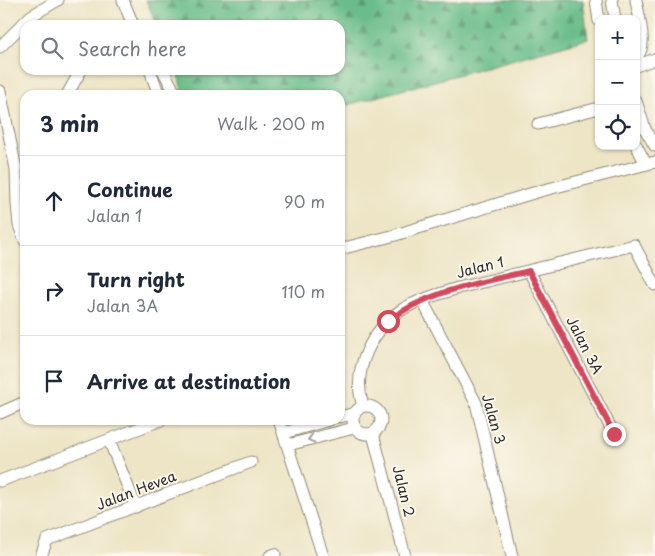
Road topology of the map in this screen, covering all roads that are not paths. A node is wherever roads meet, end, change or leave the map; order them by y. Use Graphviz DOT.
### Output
graph roads {
  1 [pos="58,0"];
  2 [pos="123,0"];
  3 [pos="596,0"];
  4 [pos="612,0"];
  5 [pos="636,0"];
  6 [pos="598,15"];
  7 [pos="614,15"];
  8 [pos="637,15"];
  9 [pos="27,20"];
  10 [pos="133,20"];
  11 [pos="20,27"];
  12 [pos="640,37"];
  13 [pos="0,47"];
  14 [pos="640,54"];
  15 [pos="655,59"];
  16 [pos="640,65"];
  17 [pos="78,75"];
  18 [pos="152,75"];
  19 [pos="166,75"];
  20 [pos="70,90"];
  21 [pos="157,90"];
  22 [pos="174,90"];
  23 [pos="0,91"];
  24 [pos="637,105"];
  25 [pos="595,109"];
  26 [pos="538,124"];
  27 [pos="655,146"];
  28 [pos="640,150"];
  29 [pos="20,161"];
  30 [pos="650,163"];
  31 [pos="20,173"];
  32 [pos="20,227"];
  33 [pos="345,248"];
  34 [pos="529,271"];
  35 [pos="655,285"];
  36 [pos="422,300"];
  37 [pos="20,404"];
  38 [pos="359,410"];
  39 [pos="0,413"];
  40 [pos="345,415"];
  41 [pos="148,425"];
  42 [pos="281,425"];
  43 [pos="313,425"];
  44 [pos="354,428"];
  45 [pos="284,434"];
  46 [pos="373,434"];
  47 [pos="614,434"];
  48 [pos="109,440"];
  49 [pos="288,445"];
  50 [pos="251,462"];
  51 [pos="0,481"];
  52 [pos="136,507"];
  53 [pos="41,556"];
  54 [pos="322,556"];
  55 [pos="405,556"];
  56 [pos="512,556"];
  1 -- 9 [label="street"];
  2 -- 10 [label="street"];
  3 -- 6 [label="street"];
  4 -- 7 [label="street"];
  5 -- 8 [label="street"];
  11 -- 13 [label="street"];
  12 -- 14 [label="street"];
  15 -- 16 [label="street"];
  17 -- 20 [label="street"];
  18 -- 21 [label="street"];
  19 -- 22 [label="street"];
  23 -- 29 [label="street"];
  24 -- 27 [label="street"];
  25 -- 26 [label="street"];
  28 -- 30 [label="street"];
  30 -- 33 [label="street"];
  31 -- 32 [label="street"];
  34 -- 35 [label="street, Jalan 1"];
  34 -- 36 [label="street, Jalan 1"];
  34 -- 47 [label="street, Jalan 3A"];
  36 -- 38 [label="street, Jalan 1"];
  36 -- 56 [label="street, Jalan 3"];
  37 -- 39 [label="street"];
  38 -- 40 [label="street"];
  38 -- 44 [label="street"];
  38 -- 46 [label="street"];
  41 -- 48 [label="street"];
  42 -- 45 [label="street"];
  43 -- 45 [label="street"];
  44 -- 46 [label="street"];
  44 -- 49 [label="street, one-way"];
  45 -- 49 [label="street"];
  46 -- 55 [label="street, Jalan 2"];
  48 -- 51 [label="street"];
  48 -- 52 [label="street"];
  49 -- 54 [label="street"];
  50 -- 52 [label="street, Jalan Hevea"];
  52 -- 53 [label="street, Jalan Hevea"];
}
